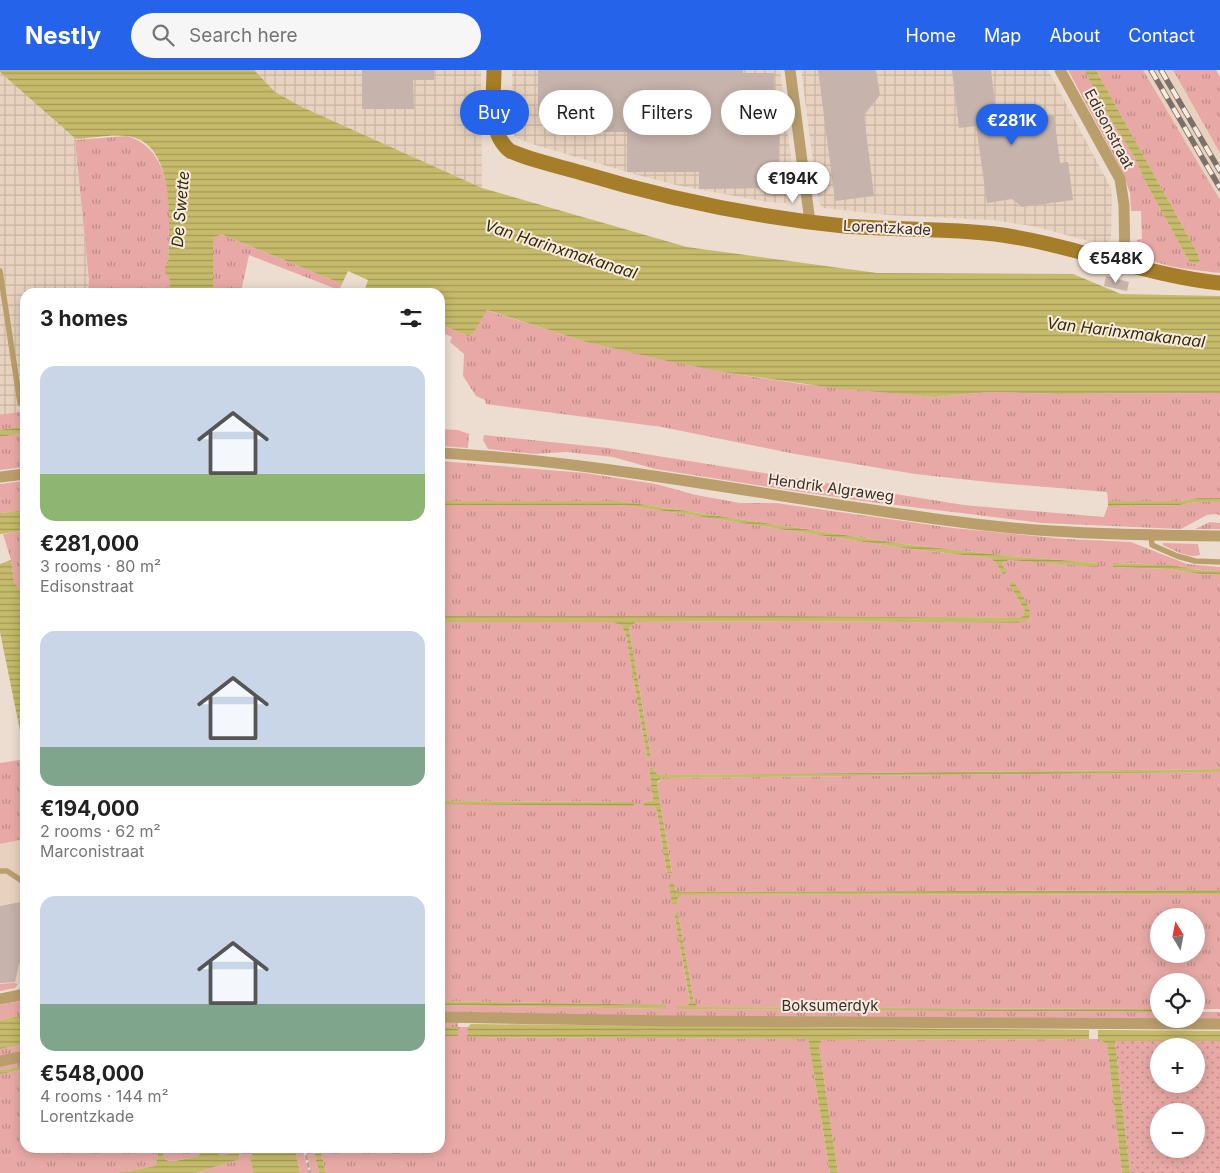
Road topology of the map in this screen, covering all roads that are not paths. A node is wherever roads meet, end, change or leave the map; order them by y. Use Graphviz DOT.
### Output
graph roads {
  1 [pos="494,70"];
  2 [pos="790,70"];
  3 [pos="1060,70"];
  4 [pos="810,222"];
  5 [pos="1125,264"];
  6 [pos="0,271"];
  7 [pos="1220,283"];
  8 [pos="20,404"];
  9 [pos="445,453"];
  10 [pos="20,475"];
  11 [pos="0,477"];
  12 [pos="1151,535"];
  13 [pos="1220,536"];
  14 [pos="1220,562"];
  15 [pos="0,871"];
  16 [pos="20,880"];
  17 [pos="20,995"];
  18 [pos="0,999"];
  19 [pos="445,1017"];
  20 [pos="1220,1024"];
  21 [pos="20,1057"];
  22 [pos="0,1061"];
  1 -- 4 [label="street, Lorentzkade"];
  2 -- 4 [label="street"];
  3 -- 5 [label="street, Edisonstraat"];
  4 -- 5 [label="street, Lorentzkade"];
  5 -- 7 [label="street, Lorentzkade"];
  6 -- 8 [label="lane"];
  9 -- 12 [label="street, Hendrik Algraweg"];
  10 -- 11 [label="street"];
  12 -- 13 [label="street, Hendrik Algraweg"];
  12 -- 14 [label="lane"];
  15 -- 16 [label="lane"];
  17 -- 18 [label="street"];
  19 -- 20 [label="street, Boksumerdyk"];
  21 -- 22 [label="street"];
}
